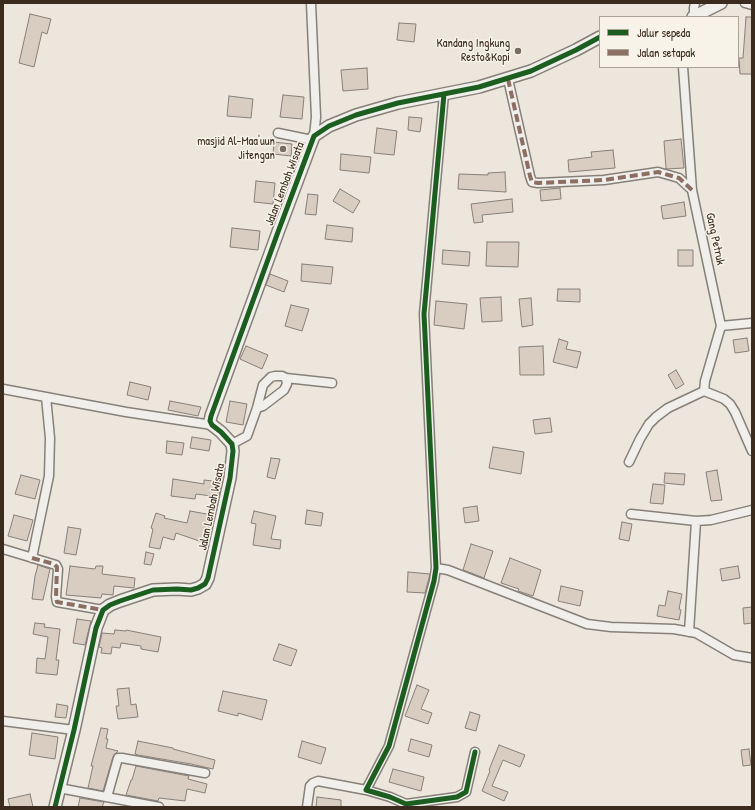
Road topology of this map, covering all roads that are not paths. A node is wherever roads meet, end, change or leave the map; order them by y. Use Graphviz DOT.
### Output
graph roads {
  1 [pos="311,3"];
  2 [pos="695,3"];
  3 [pos="721,3"];
  4 [pos="745,3"];
  5 [pos="752,5"];
  6 [pos="694,16"];
  7 [pos="696,16"];
  8 [pos="599,38"];
  9 [pos="683,68"];
  10 [pos="508,79"];
  11 [pos="444,94"];
  12 [pos="316,117"];
  13 [pos="319,133"];
  14 [pos="278,134"];
  15 [pos="692,190"];
  16 [pos="752,323"];
  17 [pos="721,326"];
  18 [pos="286,378"];
  19 [pos="332,383"];
  20 [pos="3,388"];
  21 [pos="704,391"];
  22 [pos="46,398"];
  23 [pos="257,408"];
  24 [pos="212,425"];
  25 [pos="232,444"];
  26 [pos="752,451"];
  27 [pos="629,462"];
  28 [pos="752,510"];
  29 [pos="631,514"];
  30 [pos="696,521"];
  31 [pos="3,549"];
  32 [pos="32,558"];
  33 [pos="436,568"];
  34 [pos="103,610"];
  35 [pos="689,632"];
  36 [pos="752,658"];
  37 [pos="3,721"];
  38 [pos="74,730"];
  39 [pos="475,752"];
  40 [pos="205,774"];
  41 [pos="59,788"];
  42 [pos="366,790"];
  43 [pos="107,797"];
  44 [pos="406,805"];
  45 [pos="55,807"];
  46 [pos="159,807"];
  47 [pos="307,807"];
  1 -- 12 [label="street"];
  2 -- 6 [label="street"];
  3 -- 7 [label="street"];
  4 -- 5 [label="street"];
  8 -- 10 [label="street"];
  9 -- 15 [label="street, Gang Petruk"];
  10 -- 11 [label="street"];
  10 -- 15 [label="street"];
  11 -- 13 [label="street"];
  11 -- 33 [label="street"];
  12 -- 13 [label="street"];
  12 -- 13 [label="street"];
  13 -- 14 [label="street"];
  13 -- 24 [label="street, Jalan Lembah Wisata"];
  15 -- 17 [label="street, Gang Petruk"];
  16 -- 17 [label="street"];
  17 -- 21 [label="street, Gang Petruk"];
  18 -- 19 [label="street"];
  18 -- 23 [label="street"];
  18 -- 23 [label="street"];
  20 -- 22 [label="street"];
  21 -- 26 [label="street"];
  21 -- 27 [label="street"];
  22 -- 24 [label="street"];
  22 -- 32 [label="street"];
  23 -- 25 [label="street"];
  24 -- 25 [label="street"];
  25 -- 34 [label="street, Jalan Lembah Wisata"];
  28 -- 30 [label="street"];
  29 -- 30 [label="street"];
  30 -- 35 [label="street"];
  31 -- 32 [label="street"];
  32 -- 34 [label="street"];
  33 -- 35 [label="street"];
  33 -- 42 [label="street"];
  34 -- 38 [label="street"];
  35 -- 36 [label="street"];
  37 -- 38 [label="street"];
  38 -- 41 [label="street"];
  39 -- 44 [label="street"];
  40 -- 43 [label="street"];
  41 -- 43 [label="street"];
  41 -- 45 [label="street"];
  42 -- 44 [label="street"];
  42 -- 47 [label="street"];
  43 -- 46 [label="street"];
}
